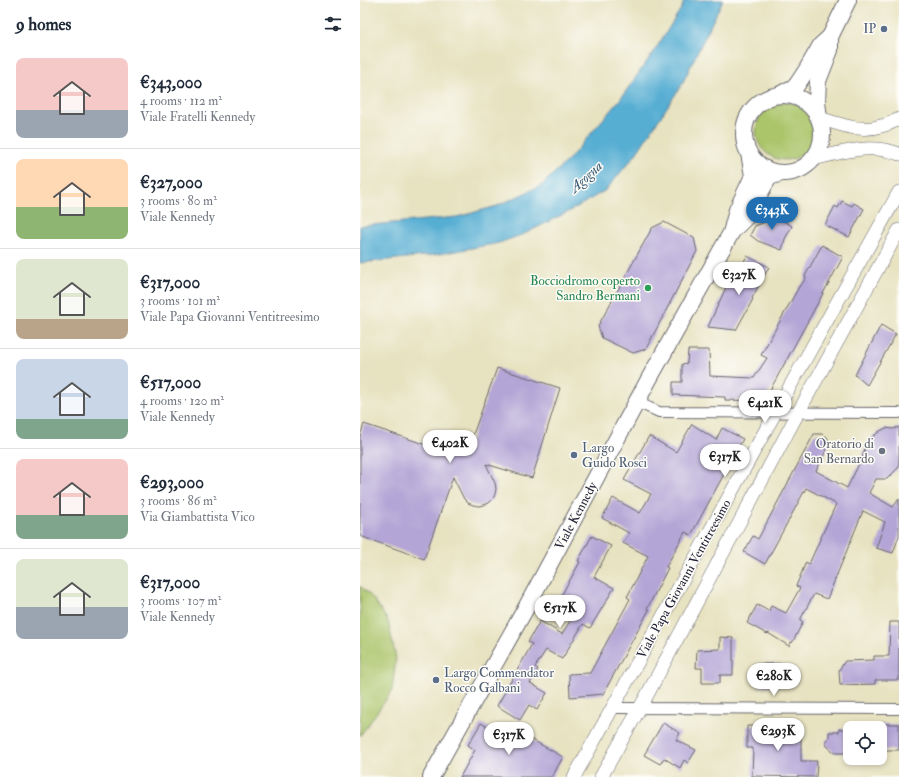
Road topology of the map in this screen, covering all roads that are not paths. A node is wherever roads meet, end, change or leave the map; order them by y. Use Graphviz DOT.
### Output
graph roads {
  1 [pos="848,0"];
  2 [pos="830,37"];
  3 [pos="778,95"];
  4 [pos="819,118"];
  5 [pos="899,119"];
  6 [pos="749,153"];
  7 [pos="899,154"];
  8 [pos="814,159"];
  9 [pos="782,173"];
  10 [pos="899,192"];
  11 [pos="899,230"];
  12 [pos="731,233"];
  13 [pos="637,402"];
  14 [pos="775,413"];
  15 [pos="798,413"];
  16 [pos="899,413"];
  17 [pos="613,708"];
  18 [pos="640,708"];
  19 [pos="899,709"];
  20 [pos="432,777"];
  21 [pos="574,777"];
  22 [pos="601,777"];
  1 -- 2 [label="main road"];
  2 -- 3 [label="main road"];
  2 -- 4 [label="main road"];
  3 -- 4 [label="main road"];
  3 -- 6 [label="main road"];
  4 -- 5 [label="street"];
  4 -- 8 [label="main road"];
  6 -- 9 [label="main road"];
  6 -- 12 [label="main road"];
  7 -- 8 [label="street"];
  8 -- 9 [label="main road"];
  9 -- 12 [label="main road"];
  10 -- 14 [label="street, Viale Papa Giovanni Ventitreesimo"];
  11 -- 15 [label="street, Viale Papa Giovanni Ventitreesimo"];
  12 -- 13 [label="main road, Viale Kennedy"];
  13 -- 14 [label="street"];
  13 -- 20 [label="main road, Viale Kennedy"];
  14 -- 15 [label="street"];
  14 -- 17 [label="street, Viale Papa Giovanni Ventitreesimo"];
  15 -- 16 [label="street"];
  15 -- 18 [label="street, Viale Papa Giovanni Ventitreesimo"];
  17 -- 18 [label="street"];
  17 -- 21 [label="street, Viale Papa Giovanni Ventitreesimo"];
  18 -- 19 [label="street"];
  18 -- 22 [label="street, Viale Papa Giovanni Ventitreesimo"];
}
